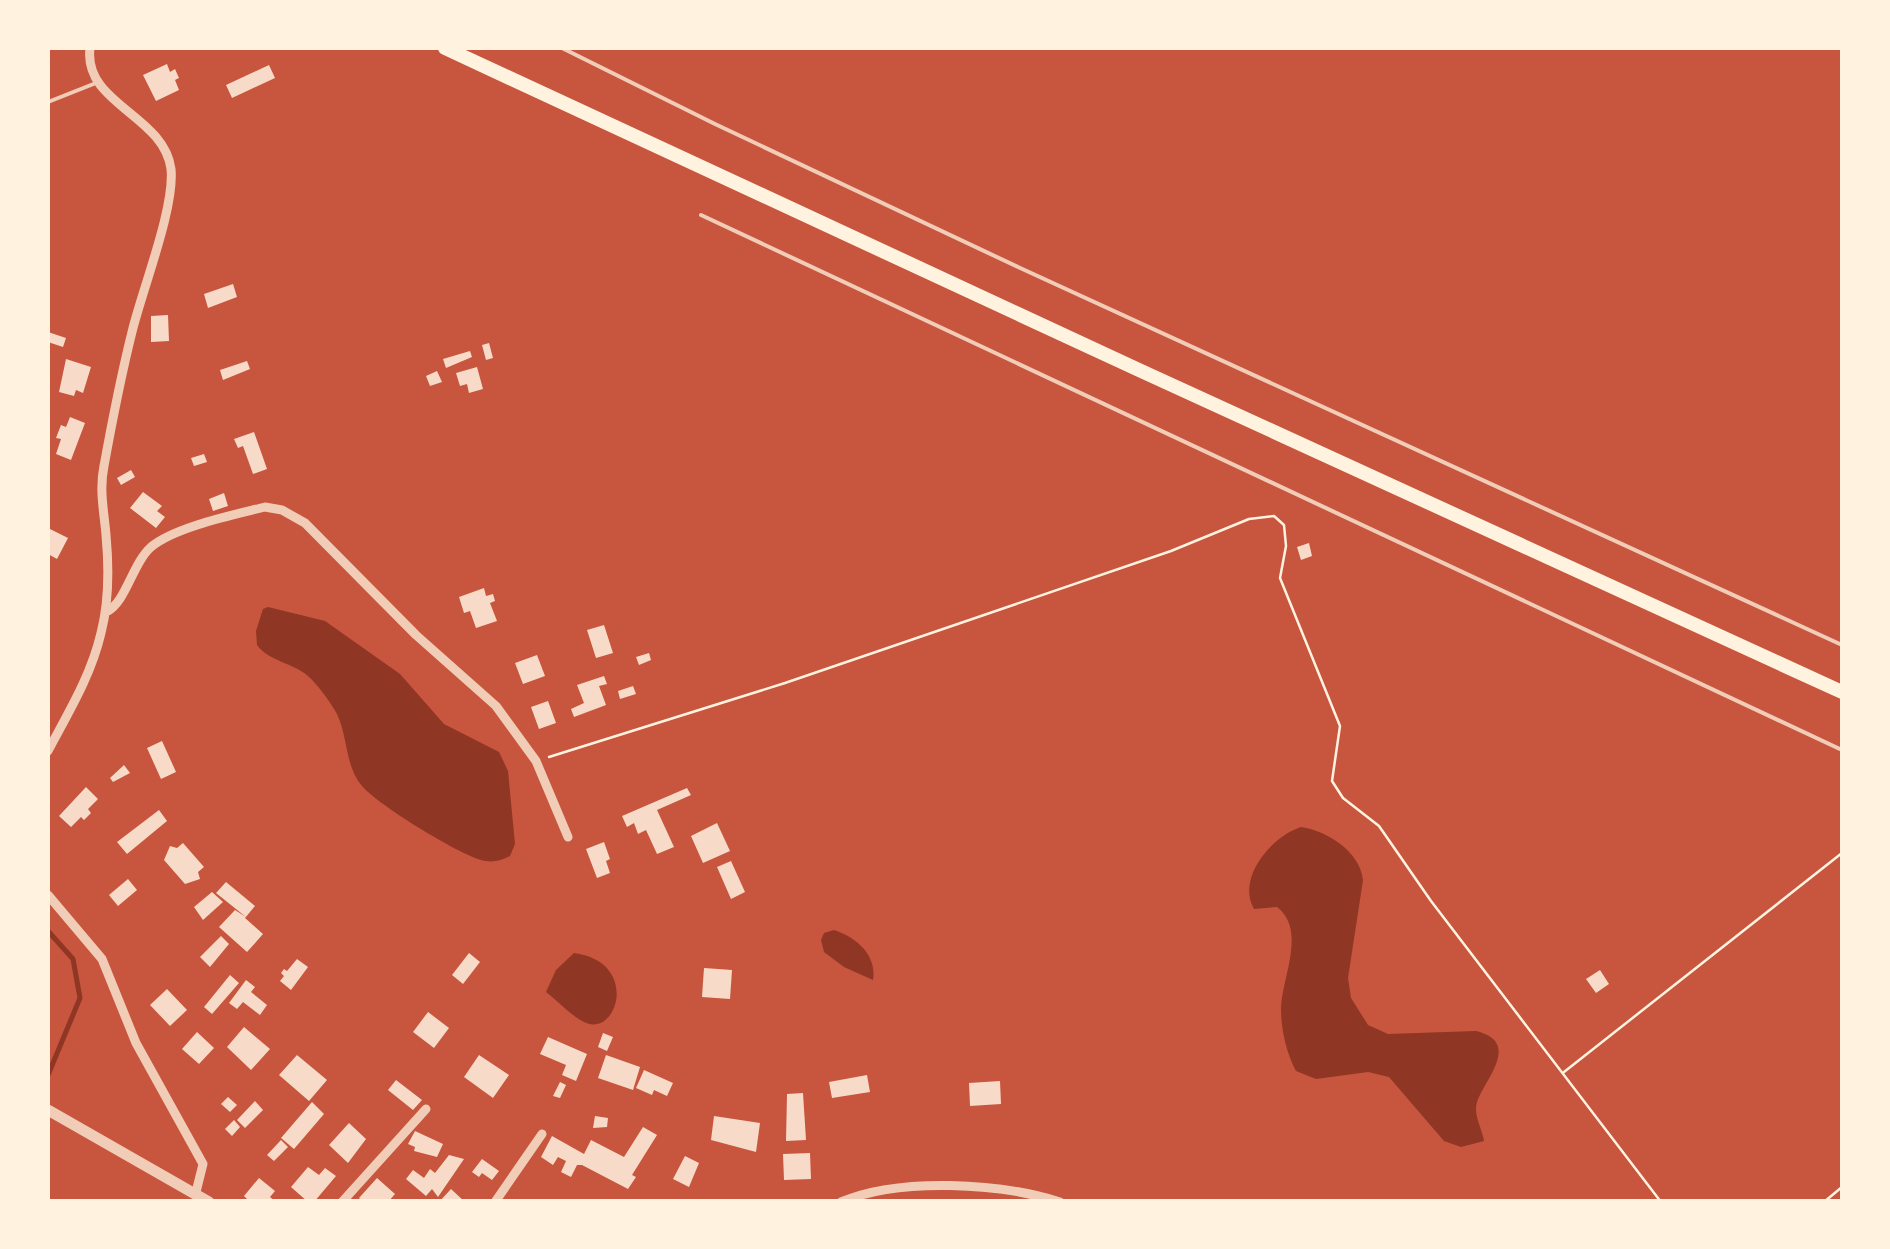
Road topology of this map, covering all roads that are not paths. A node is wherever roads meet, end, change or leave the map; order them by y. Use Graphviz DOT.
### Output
graph roads {
  1 [pos="90,48"];
  2 [pos="445,48"];
  3 [pos="562,48"];
  4 [pos="96,84"];
  5 [pos="48,102"];
  6 [pos="702,214"];
  7 [pos="106,612"];
  8 [pos="1842,645"];
  9 [pos="1842,692"];
  10 [pos="1842,750"];
  11 [pos="48,751"];
  12 [pos="568,838"];
  13 [pos="48,895"];
  14 [pos="426,1109"];
  15 [pos="50,1111"];
  16 [pos="542,1134"];
  17 [pos="196,1192"];
  18 [pos="210,1202"];
  19 [pos="342,1202"];
  20 [pos="495,1202"];
  21 [pos="841,1202"];
  22 [pos="1060,1202"];
  1 -- 4 [label="street"];
  2 -- 9 [label="main road"];
  3 -- 8 [label="lane"];
  4 -- 5 [label="lane"];
  4 -- 7 [label="street"];
  6 -- 10 [label="lane"];
  7 -- 11 [label="street"];
  7 -- 12 [label="street"];
  13 -- 17 [label="street"];
  14 -- 19 [label="street"];
  15 -- 17 [label="street"];
  16 -- 20 [label="street"];
  17 -- 18 [label="street"];
  21 -- 22 [label="street"];
}
